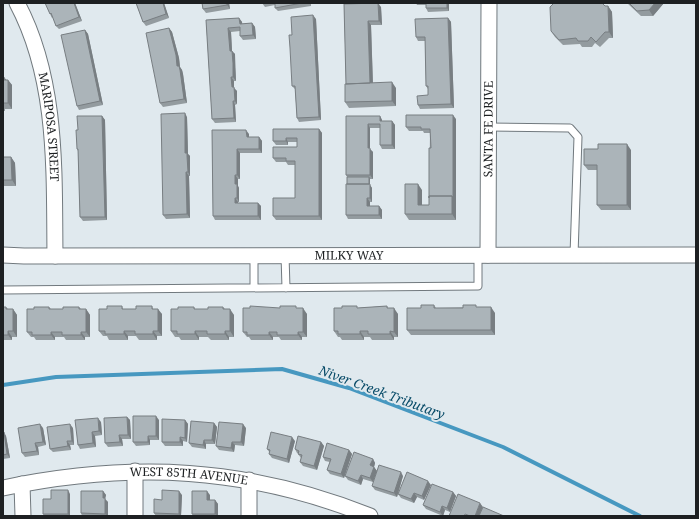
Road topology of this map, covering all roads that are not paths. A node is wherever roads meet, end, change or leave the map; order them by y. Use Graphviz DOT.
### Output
graph roads {
  1 [pos="18,3"];
  2 [pos="488,3"];
  3 [pos="488,127"];
  4 [pos="3,255"];
  5 [pos="254,255"];
  6 [pos="285,255"];
  7 [pos="483,255"];
  8 [pos="574,255"];
  9 [pos="696,255"];
  10 [pos="54,256"];
  11 [pos="254,288"];
  12 [pos="286,288"];
  13 [pos="3,290"];
  14 [pos="135,471"];
  15 [pos="249,480"];
  16 [pos="22,484"];
  17 [pos="3,488"];
  18 [pos="363,515"];
  19 [pos="23,516"];
  20 [pos="136,516"];
  21 [pos="248,516"];
  1 -- 10 [label="street, MARIPOSA STREET"];
  2 -- 3 [label="street, SANTA FE DRIVE"];
  3 -- 7 [label="street, SANTA FE DRIVE"];
  3 -- 8 [label="lane"];
  4 -- 10 [label="street, MILKY WAY"];
  5 -- 6 [label="street, MILKY WAY"];
  5 -- 10 [label="street, MILKY WAY"];
  5 -- 11 [label="lane"];
  6 -- 7 [label="street, MILKY WAY"];
  6 -- 12 [label="lane"];
  7 -- 8 [label="street, MILKY WAY"];
  7 -- 12 [label="lane"];
  8 -- 9 [label="street, MILKY WAY"];
  11 -- 12 [label="lane"];
  11 -- 13 [label="lane"];
  14 -- 15 [label="street, WEST 85TH AVENUE"];
  14 -- 16 [label="street, WEST 85TH AVENUE"];
  14 -- 20 [label="street"];
  15 -- 18 [label="street, WEST 85TH AVENUE"];
  15 -- 21 [label="street"];
  16 -- 17 [label="street, WEST 85TH AVENUE"];
  16 -- 19 [label="street"];
}
